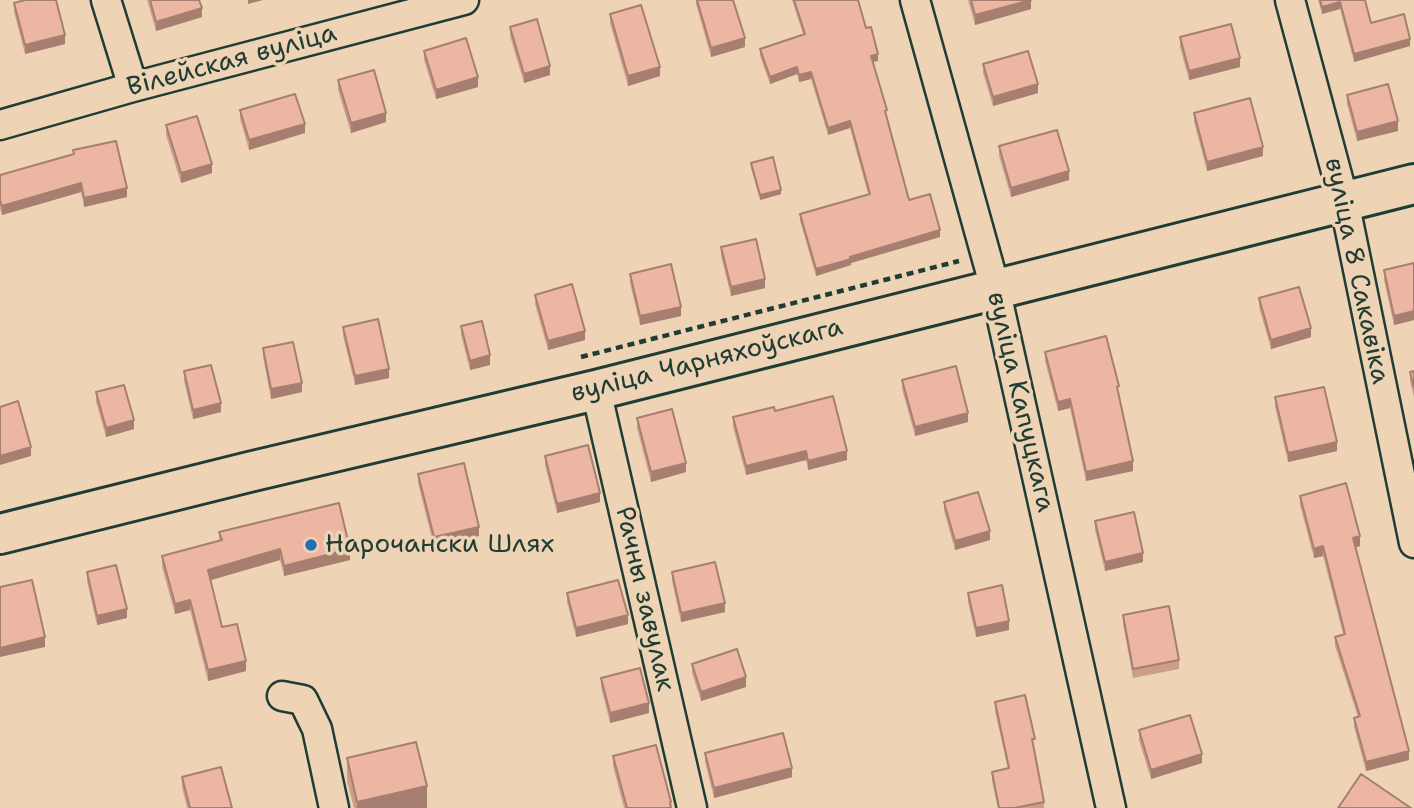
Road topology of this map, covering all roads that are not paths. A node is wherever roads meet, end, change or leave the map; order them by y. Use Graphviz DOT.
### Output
graph roads {
  1 [pos="106,0"];
  2 [pos="464,0"];
  3 [pos="915,0"];
  4 [pos="1290,0"];
  5 [pos="133,87"];
  6 [pos="0,125"];
  7 [pos="1414,184"];
  8 [pos="1344,201"];
  9 [pos="990,271"];
  10 [pos="596,390"];
  11 [pos="0,534"];
  12 [pos="1414,543"];
  13 [pos="282,696"];
  14 [pos="334,808"];
  15 [pos="692,808"];
  16 [pos="1111,808"];
  1 -- 5 [label="street"];
  2 -- 5 [label="street, Вілейская вуліца"];
  3 -- 9 [label="street, вуліца Капуцкага"];
  4 -- 8 [label="street, вуліца 8 Сакавіка"];
  5 -- 6 [label="street, Вілейская вуліца"];
  7 -- 8 [label="main road, вуліца Чарняхоўскага"];
  8 -- 9 [label="main road, вуліца Чарняхоўскага"];
  8 -- 12 [label="street, вуліца 8 Сакавіка"];
  9 -- 10 [label="main road, вуліца Чарняхоўскага"];
  9 -- 16 [label="street, вуліца Капуцкага"];
  10 -- 11 [label="main road, вуліца Чарняхоўскага"];
  10 -- 15 [label="street, Рачны завулак"];
  13 -- 14 [label="street"];
}
